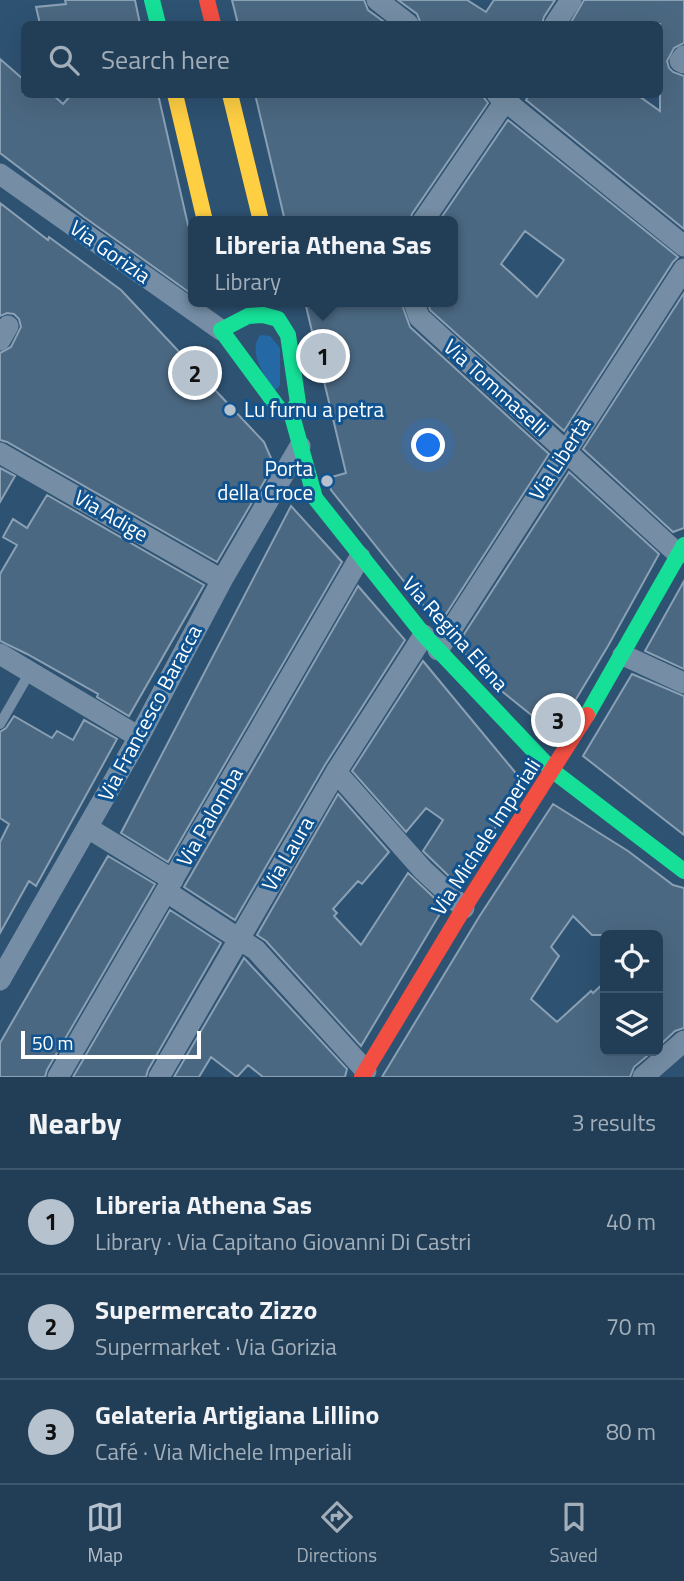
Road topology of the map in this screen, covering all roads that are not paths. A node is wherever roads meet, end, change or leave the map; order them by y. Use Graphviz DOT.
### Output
graph roads {
  1 [pos="152,0"];
  2 [pos="207,0"];
  3 [pos="377,0"];
  4 [pos="571,0"];
  5 [pos="157,21"];
  6 [pos="212,21"];
  7 [pos="404,21"];
  8 [pos="557,21"];
  9 [pos="176,98"];
  10 [pos="231,98"];
  11 [pos="503,98"];
  12 [pos="505,98"];
  13 [pos="0,174"];
  14 [pos="204,216"];
  15 [pos="260,216"];
  16 [pos="426,216"];
  17 [pos="684,246"];
  18 [pos="684,269"];
  19 [pos="188,298"];
  20 [pos="202,307"];
  21 [pos="282,307"];
  22 [pos="416,307"];
  23 [pos="226,323"];
  24 [pos="288,335"];
  25 [pos="291,412"];
  26 [pos="300,446"];
  27 [pos="565,451"];
  28 [pos="0,453"];
  29 [pos="681,550"];
  30 [pos="360,557"];
  31 [pos="222,580"];
  32 [pos="431,643"];
  33 [pos="0,654"];
  34 [pos="623,655"];
  35 [pos="30,672"];
  36 [pos="684,683"];
  37 [pos="0,724"];
  38 [pos="139,737"];
  39 [pos="553,771"];
  40 [pos="336,772"];
  41 [pos="88,828"];
  42 [pos="684,871"];
  43 [pos="170,886"];
  44 [pos="464,908"];
  45 [pos="240,938"];
  46 [pos="0,979"];
  47 [pos="684,1041"];
  48 [pos="364,1074"];
  49 [pos="58,1077"];
  50 [pos="159,1077"];
  51 [pos="643,1077"];
  1 -- 5 [label="street"];
  2 -- 6 [label="street"];
  3 -- 7 [label="street"];
  4 -- 8 [label="street"];
  9 -- 14 [label="street"];
  10 -- 15 [label="street"];
  11 -- 16 [label="street"];
  12 -- 17 [label="street"];
  13 -- 19 [label="street, Via Gorizia"];
  18 -- 27 [label="street, Via Libertà"];
  20 -- 23 [label="street, Via Gorizia"];
  21 -- 24 [label="street"];
  22 -- 27 [label="street, Via Tommaselli"];
  23 -- 24 [label="street"];
  23 -- 25 [label="street"];
  24 -- 25 [label="street"];
  25 -- 26 [label="street, Via Regina Elena"];
  26 -- 30 [label="street, Via Regina Elena"];
  26 -- 31 [label="street, Via Francesco Baracca"];
  27 -- 29 [label="street, Via Tommaselli"];
  27 -- 32 [label="street, Via Libertà"];
  28 -- 31 [label="street, Via Adige"];
  29 -- 34 [label="street, Via Michele Imperiali"];
  30 -- 32 [label="street, Via Regina Elena"];
  30 -- 43 [label="street, Via Palomba"];
  31 -- 38 [label="street, Via Francesco Baracca"];
  32 -- 39 [label="street, Via Regina Elena"];
  32 -- 40 [label="street, Via Laura"];
  33 -- 35 [label="street"];
  34 -- 36 [label="street"];
  34 -- 39 [label="street, Via Michele Imperiali"];
  35 -- 37 [label="lane"];
  35 -- 38 [label="street"];
  38 -- 41 [label="street, Via Francesco Baracca"];
  39 -- 42 [label="street, Via Regina Elena"];
  39 -- 44 [label="street, Via Michele Imperiali"];
  40 -- 44 [label="street"];
  40 -- 45 [label="street, Via Laura"];
  41 -- 43 [label="street"];
  41 -- 46 [label="street, Via Francesco Baracca"];
  43 -- 45 [label="street"];
  43 -- 49 [label="street, Via Palomba"];
  44 -- 48 [label="street, Via Michele Imperiali"];
  45 -- 48 [label="street"];
  45 -- 50 [label="street, Via Laura"];
  47 -- 51 [label="street"];
}
